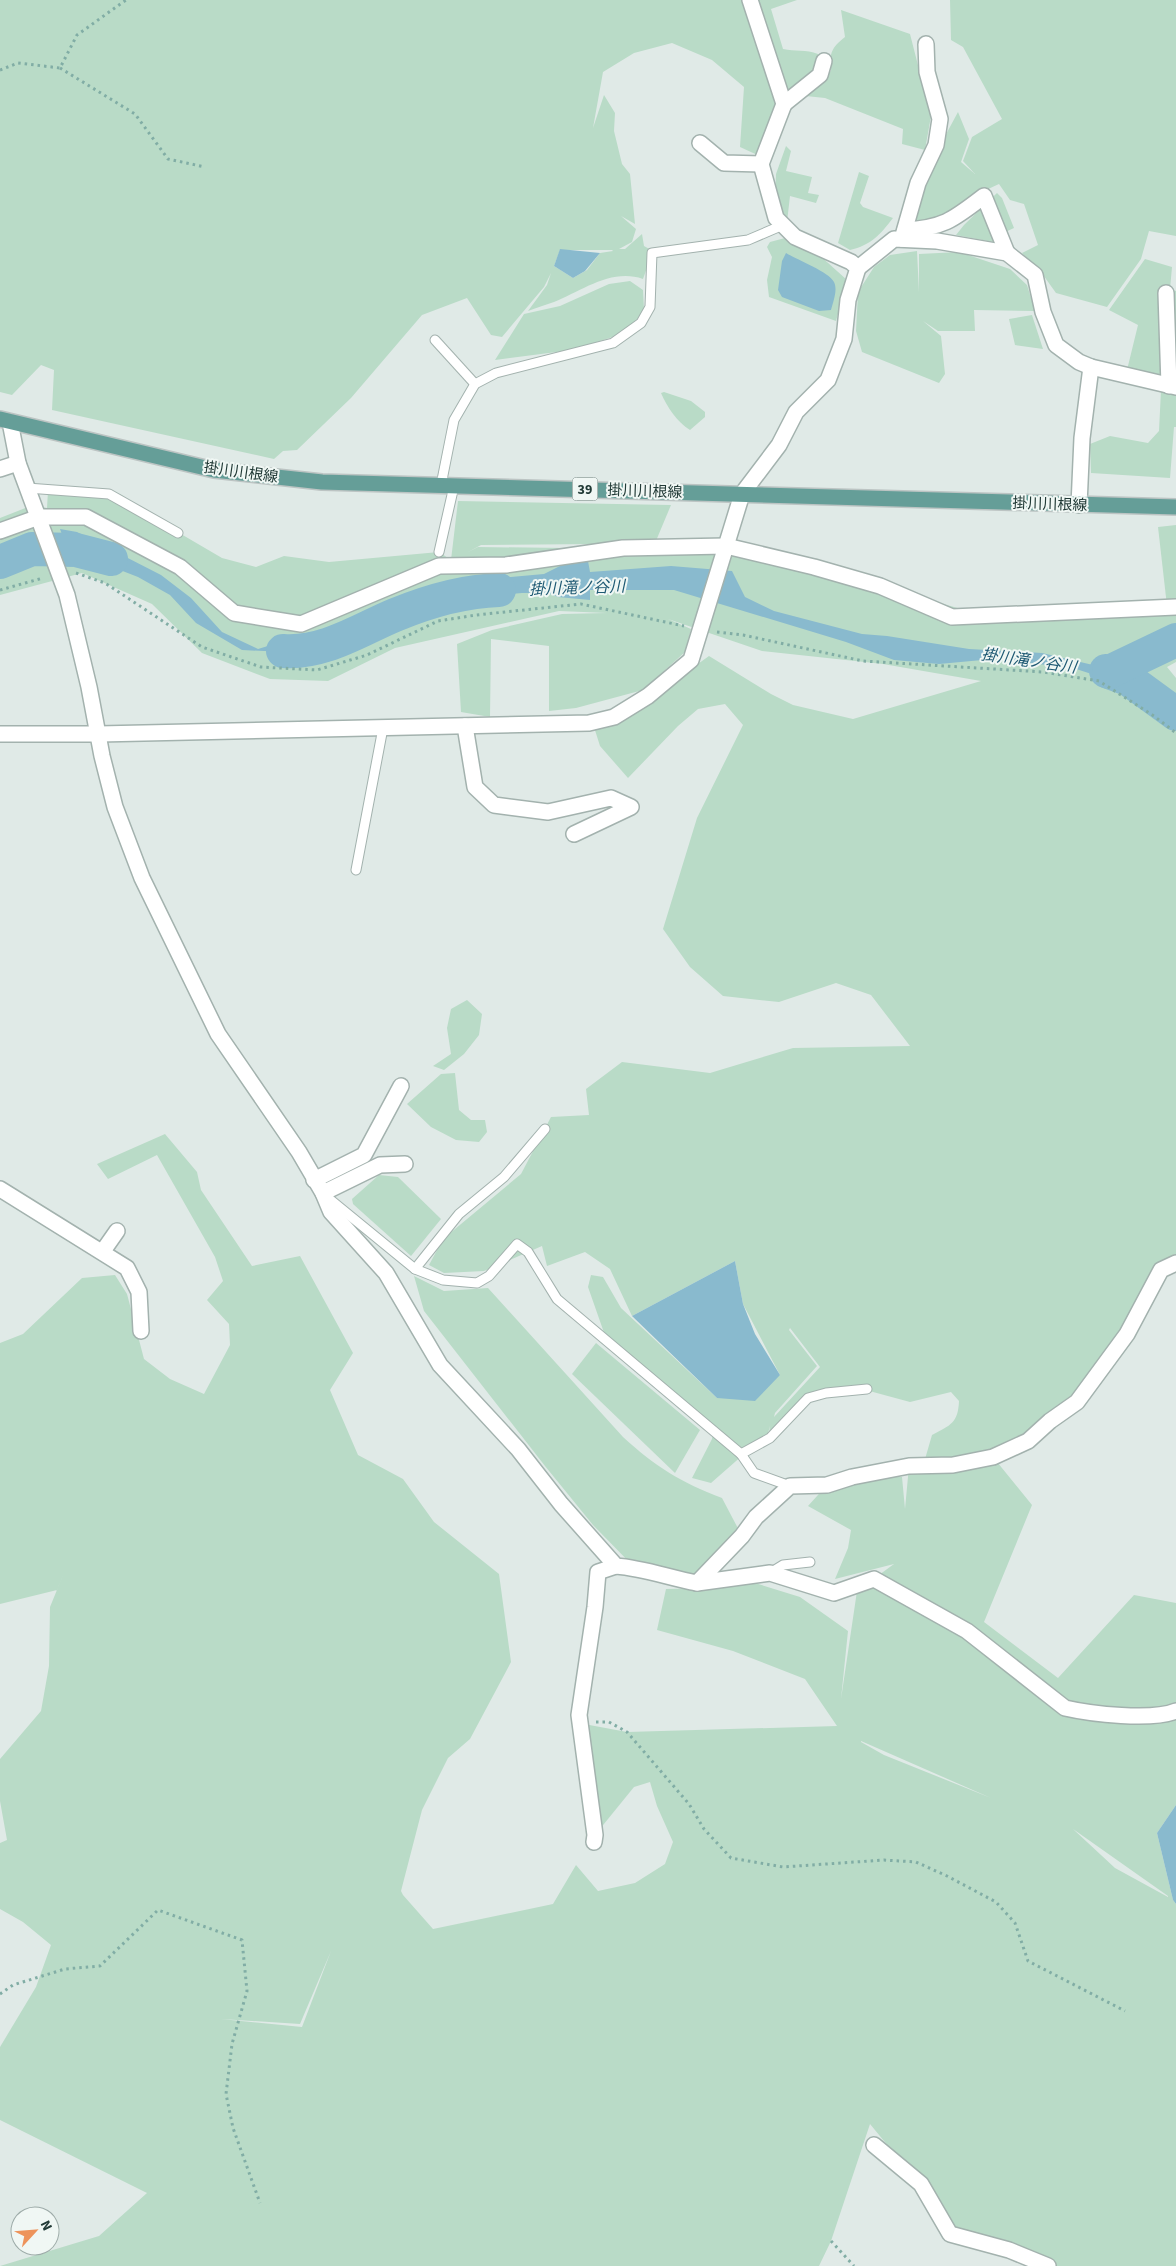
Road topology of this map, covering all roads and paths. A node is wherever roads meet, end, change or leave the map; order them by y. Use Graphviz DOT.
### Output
graph roads {
  1 [pos="126,0"];
  2 [pos="750,0"];
  3 [pos="926,44"];
  4 [pos="824,61"];
  5 [pos="60,68"];
  6 [pos="0,70"];
  7 [pos="784,104"];
  8 [pos="700,143"];
  9 [pos="761,164"];
  10 [pos="205,167"];
  11 [pos="783,225"];
  12 [pos="903,235"];
  13 [pos="1007,253"];
  14 [pos="858,268"];
  15 [pos="1166,293"];
  16 [pos="435,340"];
  17 [pos="1091,367"];
  18 [pos="475,384"];
  19 [pos="1172,387"];
  20 [pos="5,421"];
  21 [pos="18,463"];
  22 [pos="0,469"];
  23 [pos="448,486"];
  24 [pos="27,488"];
  25 [pos="742,494"];
  26 [pos="1079,505"];
  27 [pos="1176,507"];
  28 [pos="41,523"];
  29 [pos="0,531"];
  30 [pos="178,532"];
  31 [pos="726,546"];
  32 [pos="439,552"];
  33 [pos="58,573"];
  34 [pos="0,590"];
  35 [pos="1176,607"];
  36 [pos="699,630"];
  37 [pos="465,726"];
  38 [pos="383,728"];
  39 [pos="1176,733"];
  40 [pos="0,734"];
  41 [pos="98,734"];
  42 [pos="574,834"];
  43 [pos="356,870"];
  44 [pos="401,1086"];
  45 [pos="545,1128"];
  46 [pos="405,1164"];
  47 [pos="314,1180"];
  48 [pos="0,1189"];
  49 [pos="323,1194"];
  50 [pos="117,1232"];
  51 [pos="103,1251"];
  52 [pos="1176,1263"];
  53 [pos="415,1269"];
  54 [pos="141,1331"];
  55 [pos="867,1389"];
  56 [pos="742,1454"];
  57 [pos="790,1486"];
  58 [pos="810,1562"];
  59 [pos="616,1566"];
  60 [pos="770,1573"];
  61 [pos="697,1583"];
  62 [pos="1176,1711"];
  63 [pos="580,1722"];
  64 [pos="594,1842"];
  65 [pos="0,1994"];
  66 [pos="1125,2011"];
  67 [pos="874,2145"];
  68 [pos="260,2203"];
  69 [pos="831,2241"];
  70 [pos="854,2266"];
  71 [pos="1048,2266"];
  1 -- 5 [label="path"];
  2 -- 7 [label="street"];
  3 -- 12 [label="street"];
  4 -- 7 [label="street"];
  5 -- 6 [label="path"];
  5 -- 10 [label="path"];
  7 -- 9 [label="street"];
  8 -- 9 [label="street"];
  9 -- 11 [label="street"];
  11 -- 14 [label="street"];
  11 -- 18 [label="lane"];
  12 -- 13 [label="street"];
  12 -- 13 [label="street"];
  12 -- 14 [label="street"];
  13 -- 17 [label="street"];
  14 -- 25 [label="street"];
  15 -- 19 [label="street"];
  16 -- 18 [label="lane"];
  17 -- 19 [label="street"];
  17 -- 26 [label="street"];
  18 -- 23 [label="lane"];
  20 -- 21 [label="street"];
  20 -- 23 [label="main road, 掛川川根線 / 39"];
  21 -- 22 [label="street"];
  21 -- 24 [label="street"];
  23 -- 25 [label="main road, 掛川川根線 / 39"];
  23 -- 32 [label="lane"];
  24 -- 28 [label="street"];
  24 -- 30 [label="lane"];
  25 -- 26 [label="main road, 掛川川根線 / 39"];
  25 -- 31 [label="street"];
  26 -- 27 [label="main road, 掛川川根線 / 39"];
  28 -- 29 [label="street"];
  28 -- 31 [label="street"];
  28 -- 33 [label="street"];
  31 -- 35 [label="street"];
  31 -- 36 [label="street"];
  33 -- 34 [label="path"];
  33 -- 36 [label="path"];
  33 -- 41 [label="street"];
  36 -- 37 [label="street"];
  36 -- 39 [label="path"];
  37 -- 38 [label="street"];
  37 -- 42 [label="street"];
  38 -- 41 [label="street"];
  38 -- 43 [label="lane"];
  40 -- 41 [label="street"];
  41 -- 47 [label="street"];
  44 -- 47 [label="street"];
  45 -- 53 [label="lane"];
  46 -- 49 [label="street"];
  47 -- 49 [label="street"];
  48 -- 51 [label="street"];
  49 -- 53 [label="lane"];
  49 -- 59 [label="street"];
  50 -- 51 [label="street"];
  51 -- 54 [label="street"];
  52 -- 57 [label="street"];
  53 -- 56 [label="lane"];
  55 -- 56 [label="lane"];
  56 -- 57 [label="lane"];
  57 -- 61 [label="street"];
  58 -- 60 [label="lane"];
  59 -- 61 [label="street"];
  59 -- 63 [label="street"];
  60 -- 61 [label="street"];
  60 -- 62 [label="street"];
  63 -- 64 [label="street"];
  63 -- 66 [label="path"];
  65 -- 68 [label="path"];
  67 -- 71 [label="street"];
  69 -- 70 [label="path"];
}
